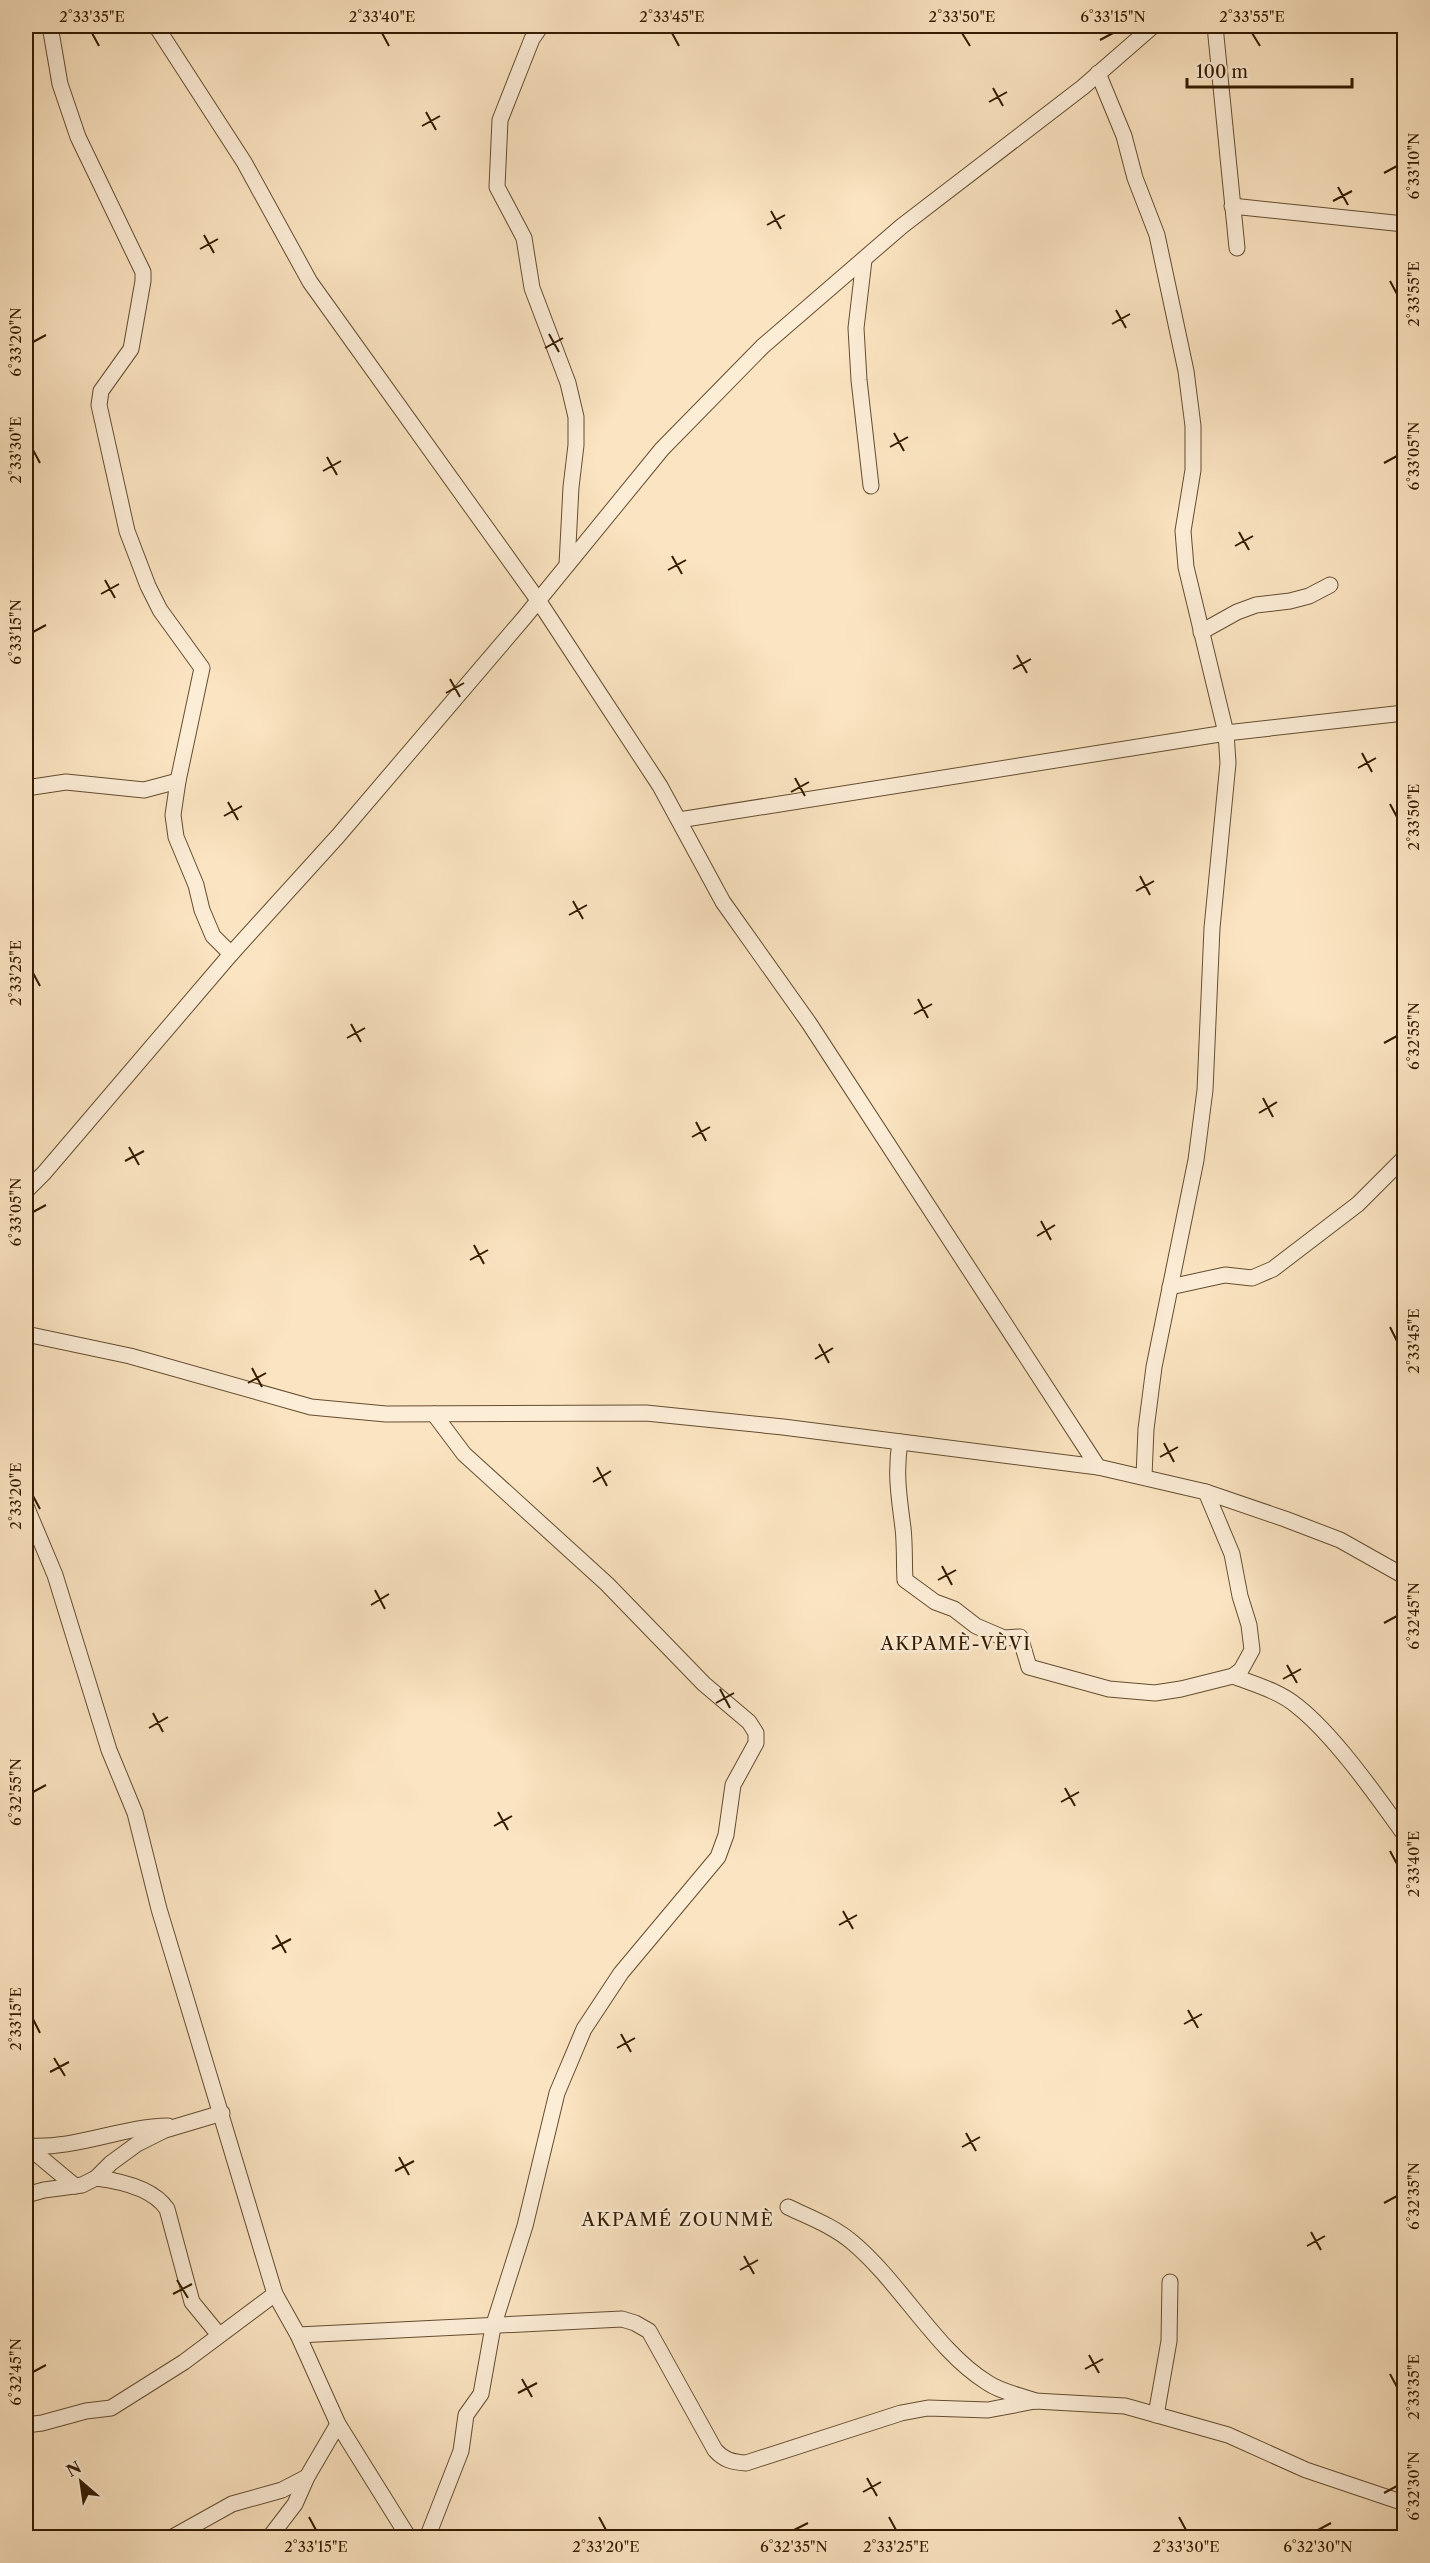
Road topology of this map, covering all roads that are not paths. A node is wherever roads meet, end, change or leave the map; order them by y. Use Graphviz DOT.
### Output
graph roads {
  1 [pos="50,26"];
  2 [pos="156,26"];
  3 [pos="541,26"];
  4 [pos="1153,26"];
  5 [pos="1215,26"];
  6 [pos="1098,73"];
  7 [pos="1232,206"];
  8 [pos="1404,224"];
  9 [pos="1237,248"];
  10 [pos="864,260"];
  11 [pos="871,486"];
  12 [pos="567,565"];
  13 [pos="1330,585"];
  14 [pos="538,600"];
  15 [pos="1202,632"];
  16 [pos="1404,713"];
  17 [pos="1226,733"];
  18 [pos="178,781"];
  19 [pos="26,788"];
  20 [pos="679,820"];
  21 [pos="231,954"];
  22 [pos="1404,1158"];
  23 [pos="26,1191"];
  24 [pos="1170,1287"];
  25 [pos="26,1334"];
  26 [pos="434,1414"];
  27 [pos="900,1442"];
  28 [pos="1098,1467"];
  29 [pos="1144,1476"];
  30 [pos="1206,1492"];
  31 [pos="26,1506"];
  32 [pos="1404,1576"];
  33 [pos="1233,1676"];
  34 [pos="1404,1834"];
  35 [pos="222,2113"];
  36 [pos="177,2126"];
  37 [pos="27,2146"];
  38 [pos="96,2178"];
  39 [pos="75,2186"];
  40 [pos="26,2195"];
  41 [pos="788,2207"];
  42 [pos="1170,2282"];
  43 [pos="275,2294"];
  44 [pos="493,2326"];
  45 [pos="219,2335"];
  46 [pos="298,2335"];
  47 [pos="1035,2401"];
  48 [pos="1156,2415"];
  49 [pos="338,2424"];
  50 [pos="26,2425"];
  51 [pos="307,2477"];
  52 [pos="1404,2503"];
  53 [pos="171,2538"];
  54 [pos="269,2538"];
  55 [pos="409,2538"];
  56 [pos="427,2538"];
  1 -- 18 [label="street"];
  2 -- 14 [label="street"];
  3 -- 12 [label="street"];
  4 -- 6 [label="street"];
  5 -- 7 [label="street"];
  6 -- 10 [label="street"];
  6 -- 15 [label="street"];
  7 -- 8 [label="street"];
  7 -- 9 [label="street"];
  10 -- 11 [label="street"];
  10 -- 12 [label="street"];
  12 -- 14 [label="street"];
  13 -- 15 [label="street"];
  14 -- 20 [label="street"];
  14 -- 21 [label="street"];
  15 -- 17 [label="street"];
  16 -- 17 [label="street"];
  17 -- 20 [label="street"];
  17 -- 24 [label="street"];
  18 -- 19 [label="street"];
  18 -- 21 [label="street"];
  20 -- 28 [label="street"];
  21 -- 23 [label="street"];
  22 -- 24 [label="street"];
  24 -- 29 [label="street"];
  25 -- 26 [label="street"];
  26 -- 27 [label="street"];
  26 -- 44 [label="street"];
  27 -- 28 [label="street"];
  27 -- 33 [label="street"];
  28 -- 29 [label="street"];
  29 -- 30 [label="street"];
  30 -- 32 [label="street"];
  30 -- 33 [label="street"];
  31 -- 35 [label="street"];
  33 -- 34 [label="street"];
  35 -- 36 [label="street"];
  35 -- 43 [label="street"];
  36 -- 37 [label="street"];
  36 -- 38 [label="street"];
  37 -- 39 [label="street"];
  38 -- 39 [label="street"];
  38 -- 45 [label="street"];
  39 -- 40 [label="street"];
  41 -- 47 [label="street"];
  42 -- 48 [label="street"];
  43 -- 45 [label="street"];
  43 -- 46 [label="street"];
  44 -- 46 [label="street"];
  44 -- 47 [label="street"];
  44 -- 56 [label="street"];
  45 -- 50 [label="street"];
  46 -- 49 [label="street"];
  47 -- 48 [label="street"];
  48 -- 52 [label="street"];
  49 -- 51 [label="street"];
  49 -- 55 [label="street"];
  51 -- 53 [label="street"];
  51 -- 54 [label="street"];
}
